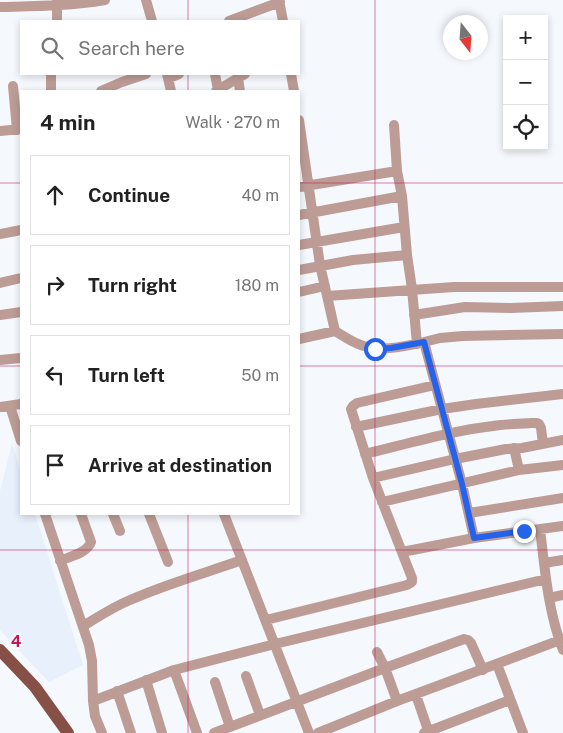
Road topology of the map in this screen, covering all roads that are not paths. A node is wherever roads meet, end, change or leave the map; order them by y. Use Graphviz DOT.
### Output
graph roads {
  1 [pos="105,0"];
  2 [pos="146,0"];
  3 [pos="279,1"];
  4 [pos="86,2"];
  5 [pos="24,3"];
  6 [pos="57,3"];
  7 [pos="0,7"];
  8 [pos="57,20"];
  9 [pos="152,20"];
  10 [pos="232,20"];
  11 [pos="283,20"];
  12 [pos="51,75"];
  13 [pos="144,75"];
  14 [pos="215,75"];
  15 [pos="292,75"];
  16 [pos="168,76"];
  17 [pos="241,76"];
  18 [pos="13,86"];
  19 [pos="123,87"];
  20 [pos="51,90"];
  21 [pos="106,90"];
  22 [pos="171,90"];
  23 [pos="217,90"];
  24 [pos="219,90"];
  25 [pos="240,90"];
  26 [pos="294,90"];
  27 [pos="394,125"];
  28 [pos="19,130"];
  29 [pos="0,131"];
  30 [pos="300,134"];
  31 [pos="397,171"];
  32 [pos="303,186"];
  33 [pos="402,196"];
  34 [pos="312,212"];
  35 [pos="300,215"];
  36 [pos="404,227"];
  37 [pos="20,230"];
  38 [pos="0,234"];
  39 [pos="316,241"];
  40 [pos="300,245"];
  41 [pos="407,255"];
  42 [pos="320,266"];
  43 [pos="300,270"];
  44 [pos="20,278"];
  45 [pos="0,284"];
  46 [pos="563,287"];
  47 [pos="412,289"];
  48 [pos="326,291"];
  49 [pos="300,292"];
  50 [pos="563,306"];
  51 [pos="20,312"];
  52 [pos="0,315"];
  53 [pos="414,315"];
  54 [pos="335,331"];
  55 [pos="563,334"];
  56 [pos="300,339"];
  57 [pos="420,343"];
  58 [pos="20,358"];
  59 [pos="0,360"];
  60 [pos="435,385"];
  61 [pos="563,394"];
  62 [pos="0,399"];
  63 [pos="20,404"];
  64 [pos="3,406"];
  65 [pos="442,409"];
  66 [pos="356,427"];
  67 [pos="448,434"];
  68 [pos="20,439"];
  69 [pos="563,440"];
  70 [pos="543,444"];
  71 [pos="514,448"];
  72 [pos="365,454"];
  73 [pos="455,459"];
  74 [pos="563,465"];
  75 [pos="519,470"];
  76 [pos="373,478"];
  77 [pos="462,484"];
  78 [pos="563,498"];
  79 [pos="382,502"];
  80 [pos="469,513"];
  81 [pos="45,515"];
  82 [pos="81,515"];
  83 [pos="113,515"];
  84 [pos="149,515"];
  85 [pos="224,515"];
  86 [pos="563,526"];
  87 [pos="540,529"];
  88 [pos="120,532"];
  89 [pos="474,538"];
  90 [pos="402,552"];
  91 [pos="242,560"];
  92 [pos="563,560"];
  93 [pos="60,561"];
  94 [pos="168,562"];
  95 [pos="544,563"];
  96 [pos="546,579"];
  97 [pos="563,595"];
  98 [pos="549,598"];
  99 [pos="266,620"];
  100 [pos="83,626"];
  101 [pos="561,639"];
  102 [pos="276,644"];
  103 [pos="0,650"];
  104 [pos="563,650"];
  105 [pos="377,652"];
  106 [pos="497,664"];
  107 [pos="385,668"];
  108 [pos="174,670"];
  109 [pos="483,670"];
  110 [pos="246,676"];
  111 [pos="146,680"];
  112 [pos="215,682"];
  113 [pos="117,692"];
  114 [pos="416,695"];
  115 [pos="93,700"];
  116 [pos="510,700"];
  117 [pos="298,701"];
  118 [pos="397,701"];
  119 [pos="260,716"];
  120 [pos="230,727"];
  121 [pos="335,730"];
  122 [pos="427,732"];
  123 [pos="68,733"];
  124 [pos="102,733"];
  125 [pos="131,733"];
  126 [pos="162,733"];
  127 [pos="197,733"];
  128 [pos="214,733"];
  129 [pos="309,733"];
  130 [pos="318,733"];
  131 [pos="523,733"];
  1 -- 4 [label="street"];
  2 -- 9 [label="street"];
  3 -- 10 [label="street"];
  3 -- 11 [label="street"];
  4 -- 6 [label="street"];
  5 -- 6 [label="street"];
  5 -- 7 [label="street"];
  6 -- 8 [label="street"];
  12 -- 20 [label="street"];
  13 -- 19 [label="street"];
  14 -- 23 [label="street"];
  15 -- 26 [label="street"];
  16 -- 22 [label="street"];
  17 -- 24 [label="street"];
  17 -- 25 [label="street"];
  18 -- 28 [label="street"];
  19 -- 21 [label="street"];
  27 -- 31 [label="street"];
  28 -- 29 [label="street"];
  30 -- 32 [label="street"];
  31 -- 32 [label="street"];
  31 -- 33 [label="street"];
  32 -- 34 [label="street"];
  33 -- 34 [label="street"];
  33 -- 36 [label="street"];
  34 -- 35 [label="street"];
  34 -- 39 [label="street"];
  36 -- 39 [label="street"];
  36 -- 41 [label="street"];
  37 -- 38 [label="street"];
  39 -- 40 [label="street"];
  39 -- 42 [label="street"];
  41 -- 42 [label="street"];
  41 -- 47 [label="street"];
  42 -- 43 [label="street"];
  42 -- 48 [label="street"];
  44 -- 45 [label="street"];
  46 -- 47 [label="street"];
  47 -- 48 [label="street"];
  47 -- 53 [label="street"];
  48 -- 49 [label="street"];
  48 -- 54 [label="street"];
  50 -- 53 [label="street"];
  51 -- 52 [label="street"];
  53 -- 57 [label="street"];
  54 -- 56 [label="street"];
  54 -- 57 [label="street"];
  55 -- 57 [label="street"];
  57 -- 60 [label="street"];
  58 -- 59 [label="street"];
  60 -- 65 [label="street"];
  60 -- 66 [label="street"];
  61 -- 65 [label="street"];
  62 -- 64 [label="street"];
  63 -- 64 [label="street"];
  64 -- 68 [label="street"];
  65 -- 66 [label="street"];
  65 -- 67 [label="street"];
  66 -- 72 [label="street"];
  67 -- 70 [label="street"];
  67 -- 72 [label="street"];
  67 -- 73 [label="street"];
  69 -- 70 [label="street"];
  70 -- 71 [label="street"];
  71 -- 73 [label="street"];
  71 -- 75 [label="street"];
  72 -- 76 [label="street"];
  73 -- 76 [label="street"];
  73 -- 77 [label="street"];
  74 -- 75 [label="street"];
  75 -- 77 [label="street"];
  76 -- 79 [label="street"];
  77 -- 79 [label="street"];
  77 -- 80 [label="street"];
  78 -- 80 [label="street"];
  79 -- 90 [label="street"];
  80 -- 89 [label="street"];
  81 -- 93 [label="street"];
  82 -- 93 [label="street"];
  83 -- 88 [label="street"];
  84 -- 94 [label="street"];
  85 -- 91 [label="street"];
  86 -- 87 [label="street"];
  87 -- 89 [label="street"];
  87 -- 95 [label="street"];
  89 -- 90 [label="street"];
  90 -- 99 [label="street"];
  91 -- 99 [label="street"];
  91 -- 100 [label="street"];
  92 -- 95 [label="street"];
  93 -- 100 [label="street"];
  95 -- 96 [label="street"];
  96 -- 98 [label="street"];
  96 -- 102 [label="street"];
  97 -- 98 [label="street"];
  98 -- 101 [label="street"];
  99 -- 102 [label="street"];
  100 -- 115 [label="street"];
  101 -- 104 [label="street"];
  101 -- 106 [label="street"];
  102 -- 108 [label="street"];
  102 -- 117 [label="street"];
  103 -- 123 [label="main road"];
  105 -- 107 [label="street"];
  106 -- 109 [label="street"];
  106 -- 116 [label="street"];
  107 -- 109 [label="street"];
  107 -- 117 [label="street"];
  107 -- 118 [label="street"];
  108 -- 111 [label="street"];
  108 -- 127 [label="street"];
  109 -- 114 [label="street"];
  110 -- 119 [label="street"];
  111 -- 113 [label="street"];
  111 -- 126 [label="street"];
  112 -- 120 [label="street"];
  113 -- 115 [label="street"];
  113 -- 125 [label="street"];
  114 -- 118 [label="street"];
  114 -- 122 [label="street"];
  115 -- 124 [label="street"];
  116 -- 122 [label="street"];
  116 -- 131 [label="street"];
  117 -- 119 [label="street"];
  117 -- 129 [label="street"];
  118 -- 121 [label="street"];
  119 -- 120 [label="street"];
  120 -- 128 [label="street"];
  121 -- 130 [label="street"];
}
